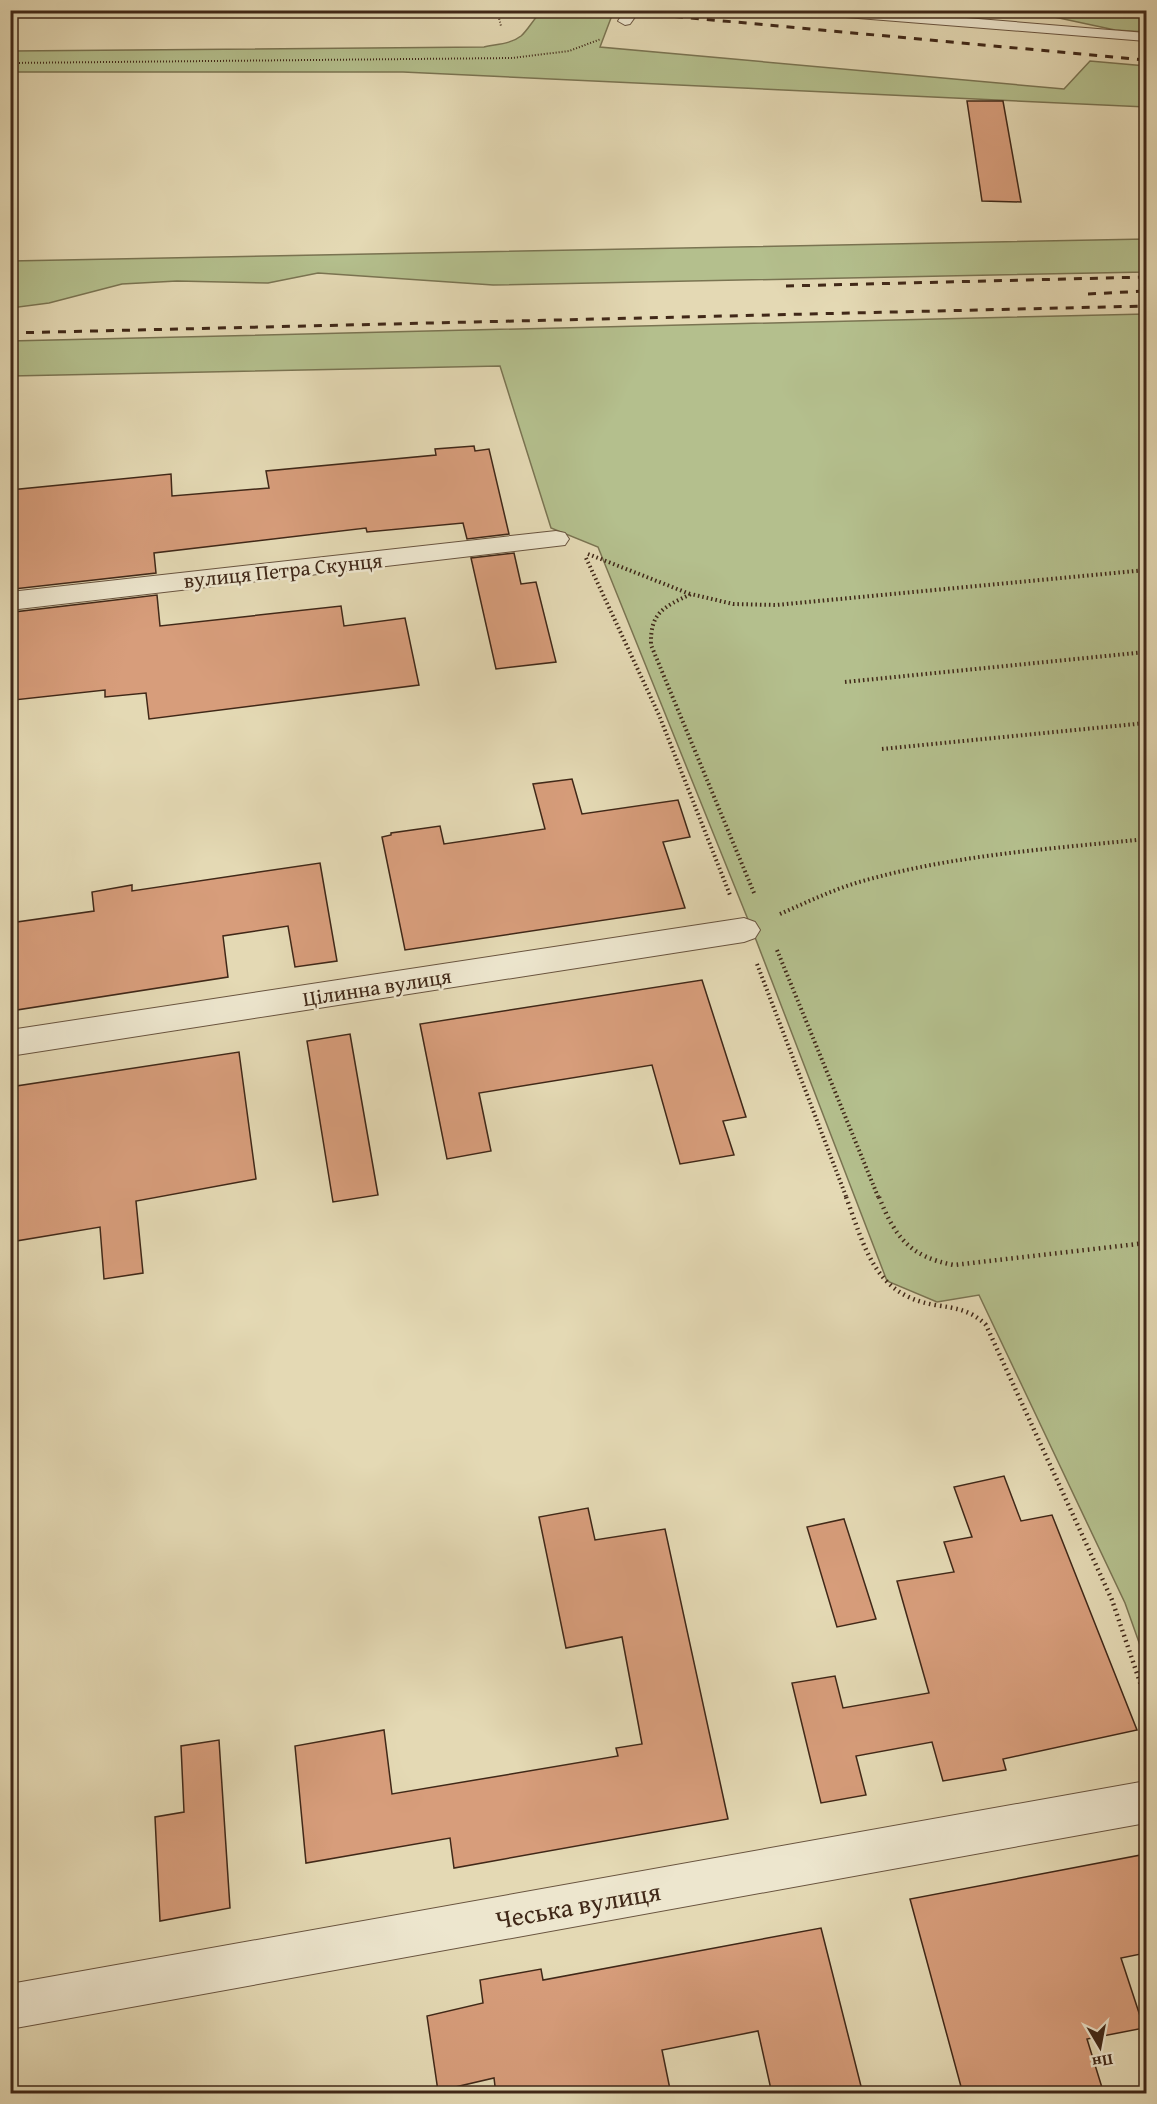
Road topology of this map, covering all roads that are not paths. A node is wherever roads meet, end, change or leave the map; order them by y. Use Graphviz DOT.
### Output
graph roads {
  1 [pos="808,10"];
  2 [pos="1146,37"];
  3 [pos="567,545"];
  4 [pos="10,601"];
  5 [pos="754,925"];
  6 [pos="10,1043"];
  7 [pos="1146,1802"];
  8 [pos="10,2007"];
  1 -- 2 [label="lane"];
  3 -- 4 [label="street, вулиця Петра Скунця"];
  5 -- 6 [label="street, Цілинна вулиця"];
  7 -- 8 [label="street, Чеська вулиця"];
}
